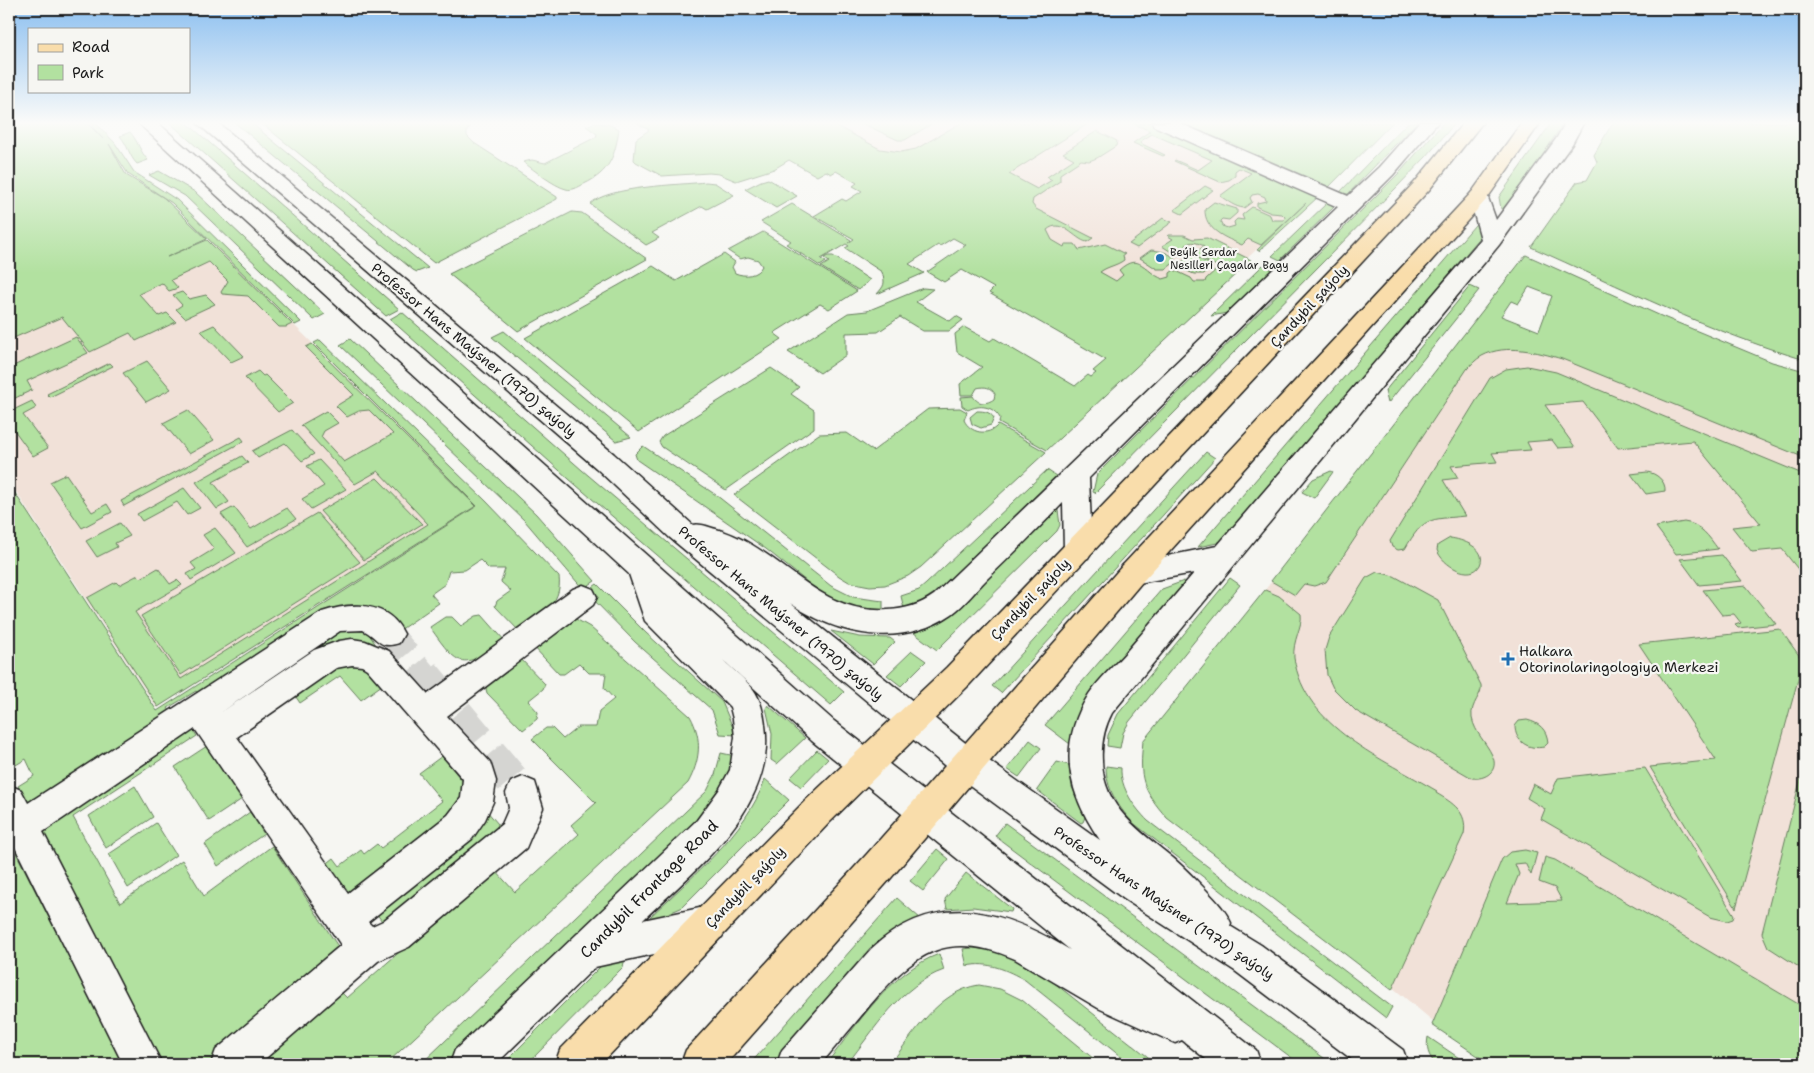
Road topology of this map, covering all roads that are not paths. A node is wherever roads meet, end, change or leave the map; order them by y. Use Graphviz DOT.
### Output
graph roads {
  1 [pos="201,172"];
  2 [pos="264,172"];
  3 [pos="1276,172"];
  4 [pos="1385,172"];
  5 [pos="1433,172"];
  6 [pos="1496,172"];
  7 [pos="1542,172"];
  8 [pos="1479,196"];
  9 [pos="1351,205"];
  10 [pos="1492,240"];
  11 [pos="1076,475"];
  12 [pos="679,529"];
  13 [pos="1078,550"];
  14 [pos="1227,556"];
  15 [pos="640,566"];
  16 [pos="1133,573"];
  17 [pos="583,597"];
  18 [pos="389,634"];
  19 [pos="425,714"];
  20 [pos="911,720"];
  21 [pos="208,721"];
  22 [pos="864,764"];
  23 [pos="967,764"];
  24 [pos="523,793"];
  25 [pos="925,811"];
  26 [pos="15,813"];
  27 [pos="345,918"];
  28 [pos="709,924"];
  29 [pos="366,948"];
  30 [pos="586,950"];
  31 [pos="1248,958"];
  32 [pos="1229,1054"];
  33 [pos="142,1064"];
  34 [pos="230,1064"];
  35 [pos="468,1064"];
  36 [pos="574,1064"];
  37 [pos="700,1064"];
  38 [pos="796,1064"];
  39 [pos="1389,1064"];
  1 -- 15 [label="street"];
  2 -- 12 [label="street, Professor Hans Maýsner (1970) şaýoly"];
  3 -- 9 [label="street"];
  4 -- 9 [label="street"];
  5 -- 13 [label="main road, Çandybil şaýoly"];
  6 -- 8 [label="main road"];
  7 -- 10 [label="street"];
  8 -- 10 [label="street"];
  8 -- 16 [label="main road"];
  9 -- 11 [label="street"];
  10 -- 14 [label="street"];
  11 -- 12 [label="street"];
  11 -- 13 [label="street"];
  12 -- 20 [label="street, Professor Hans Maýsner (1970) şaýoly"];
  13 -- 20 [label="main road, Çandybil şaýoly"];
  14 -- 16 [label="street"];
  14 -- 31 [label="street"];
  15 -- 22 [label="street"];
  15 -- 30 [label="street, Candybil Frontage Road"];
  16 -- 23 [label="main road"];
  17 -- 19 [label="street"];
  18 -- 21 [label="street"];
  19 -- 21 [label="street"];
  19 -- 27 [label="street"];
  20 -- 22 [label="main road, Çandybil şaýoly"];
  20 -- 23 [label="street, Professor Hans Maýsner (1970) şaýoly"];
  21 -- 26 [label="street"];
  21 -- 27 [label="street"];
  22 -- 25 [label="street"];
  22 -- 28 [label="main road, Çandybil şaýoly"];
  23 -- 25 [label="main road"];
  23 -- 31 [label="street, Professor Hans Maýsner (1970) şaýoly"];
  24 -- 29 [label="street"];
  25 -- 32 [label="street"];
  25 -- 37 [label="main road"];
  26 -- 33 [label="street"];
  27 -- 29 [label="street"];
  28 -- 30 [label="street"];
  28 -- 36 [label="main road, Çandybil şaýoly"];
  29 -- 34 [label="street"];
  30 -- 35 [label="street, Candybil Frontage Road"];
  31 -- 39 [label="street, Professor Hans Maýsner (1970) şaýoly"];
  32 -- 38 [label="street"];
}
